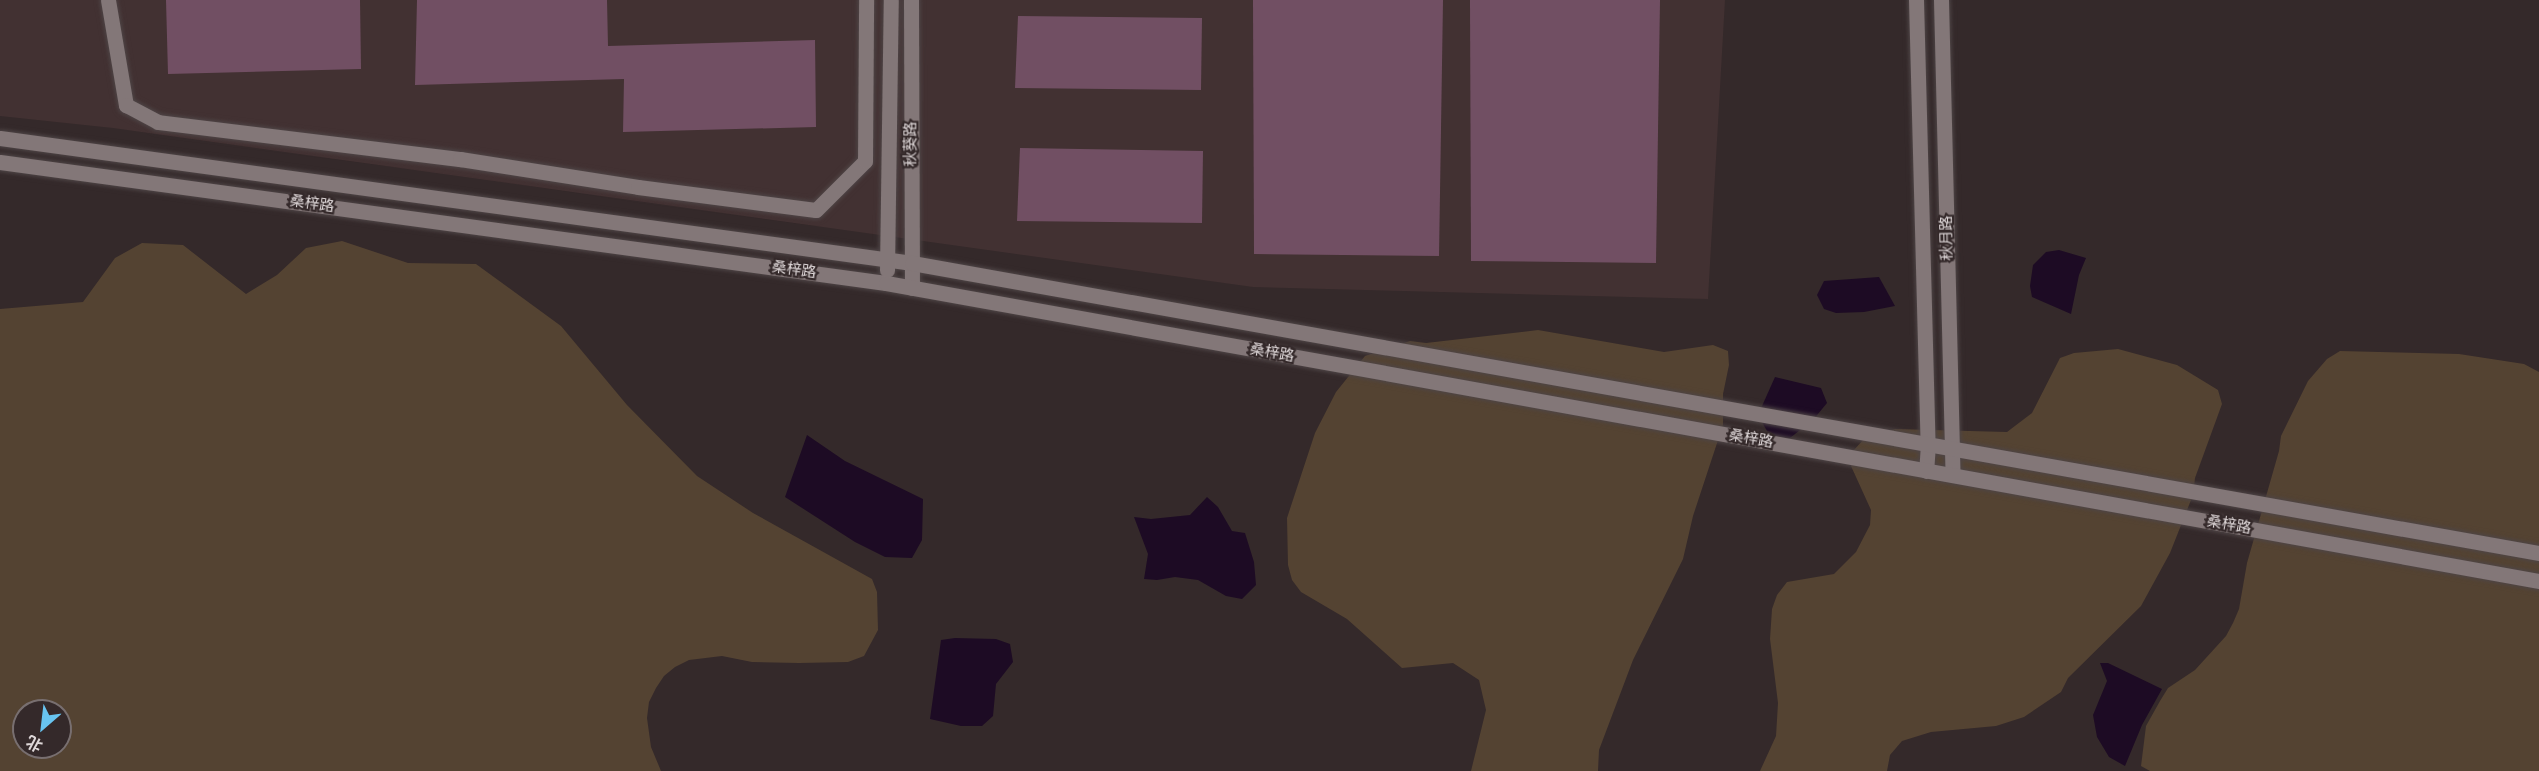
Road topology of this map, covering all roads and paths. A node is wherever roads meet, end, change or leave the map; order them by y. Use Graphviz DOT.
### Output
graph roads {
  1 [pos="108,0"];
  2 [pos="866,0"];
  3 [pos="891,0"];
  4 [pos="911,0"];
  5 [pos="1917,0"];
  6 [pos="1941,0"];
  7 [pos="0,138"];
  8 [pos="0,162"];
  9 [pos="888,260"];
  10 [pos="912,262"];
  11 [pos="886,283"];
  12 [pos="912,288"];
  13 [pos="1928,444"];
  14 [pos="1953,448"];
  15 [pos="1926,471"];
  16 [pos="1953,475"];
  17 [pos="2539,553"];
  18 [pos="2539,581"];
  1 -- 2 [label="street"];
  3 -- 9 [label="street, 秋葵路"];
  4 -- 10 [label="street, 秋葵路"];
  5 -- 13 [label="street, 秋月路"];
  6 -- 14 [label="street, 秋月路"];
  7 -- 9 [label="street, 桑梓路"];
  8 -- 11 [label="street, 桑梓路"];
  9 -- 10 [label="street, 桑梓路"];
  9 -- 11 [label="street, 秋葵路"];
  10 -- 12 [label="street, 秋葵路"];
  10 -- 13 [label="street, 桑梓路"];
  11 -- 12 [label="street, 桑梓路"];
  12 -- 15 [label="street, 桑梓路"];
  13 -- 14 [label="street, 桑梓路"];
  13 -- 15 [label="street, 秋月路"];
  14 -- 16 [label="street, 秋月路"];
  14 -- 17 [label="street, 桑梓路"];
  15 -- 16 [label="street, 桑梓路"];
  16 -- 18 [label="street, 桑梓路"];
}
